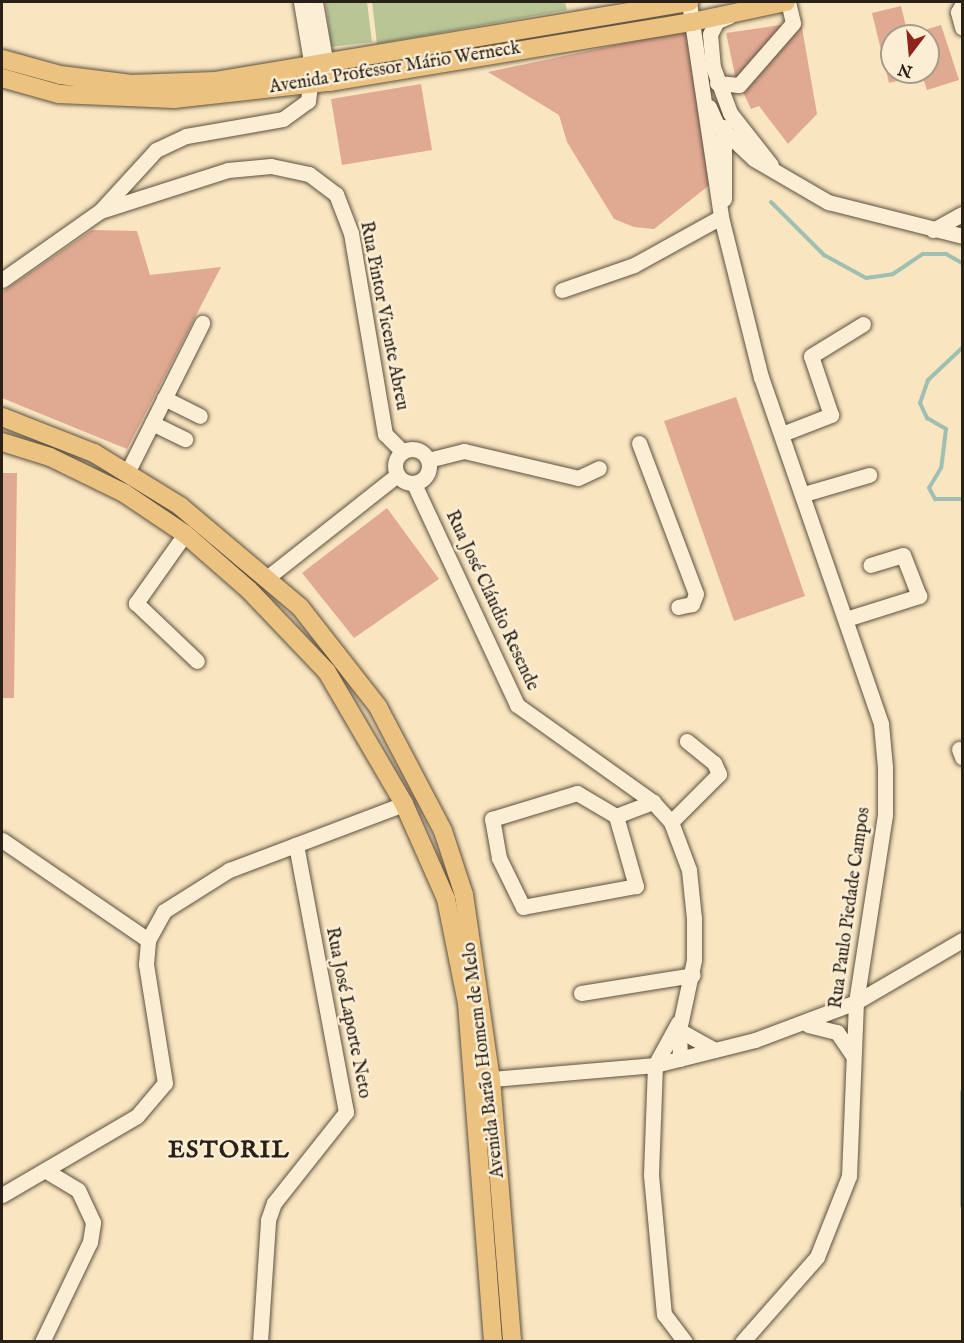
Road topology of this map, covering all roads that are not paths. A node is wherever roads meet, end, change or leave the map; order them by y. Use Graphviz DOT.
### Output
graph roads {
  1 [pos="301,2"];
  2 [pos="315,2"];
  3 [pos="689,2"];
  4 [pos="716,2"];
  5 [pos="787,2"];
  6 [pos="963,5"];
  7 [pos="738,12"];
  8 [pos="692,22"];
  9 [pos="963,27"];
  10 [pos="2,59"];
  11 [pos="320,74"];
  12 [pos="2,78"];
  13 [pos="699,82"];
  14 [pos="720,90"];
  15 [pos="725,134"];
  16 [pos="754,159"];
  17 [pos="779,174"];
  18 [pos="726,187"];
  19 [pos="100,211"];
  20 [pos="963,214"];
  21 [pos="721,217"];
  22 [pos="933,230"];
  23 [pos="963,236"];
  24 [pos="2,280"];
  25 [pos="562,290"];
  26 [pos="202,323"];
  27 [pos="863,324"];
  28 [pos="165,398"];
  29 [pos="200,416"];
  30 [pos="2,417"];
  31 [pos="152,423"];
  32 [pos="788,432"];
  33 [pos="185,439"];
  34 [pos="2,442"];
  35 [pos="639,443"];
  36 [pos="402,451"];
  37 [pos="429,460"];
  38 [pos="598,468"];
  39 [pos="127,473"];
  40 [pos="397,475"];
  41 [pos="869,475"];
  42 [pos="414,484"];
  43 [pos="804,494"];
  44 [pos="185,534"];
  45 [pos="871,565"];
  46 [pos="224,570"];
  47 [pos="268,577"];
  48 [pos="678,607"];
  49 [pos="846,619"];
  50 [pos="197,661"];
  51 [pos="687,741"];
  52 [pos="653,802"];
  53 [pos="404,804"];
  54 [pos="616,816"];
  55 [pos="671,822"];
  56 [pos="443,831"];
  57 [pos="2,840"];
  58 [pos="296,845"];
  59 [pos="148,940"];
  60 [pos="963,940"];
  61 [pos="693,975"];
  62 [pos="580,993"];
  63 [pos="856,1002"];
  64 [pos="681,1023"];
  65 [pos="808,1024"];
  66 [pos="715,1050"];
  67 [pos="852,1054"];
  68 [pos="680,1059"];
  69 [pos="655,1065"];
  70 [pos="482,1080"];
  71 [pos="72,1157"];
  72 [pos="48,1172"];
  73 [pos="78,1190"];
  74 [pos="2,1195"];
  75 [pos="42,1341"];
  76 [pos="260,1341"];
  77 [pos="493,1341"];
  78 [pos="512,1341"];
  79 [pos="685,1341"];
  80 [pos="742,1341"];
  1 -- 11 [label="street"];
  2 -- 11 [label="street"];
  3 -- 8 [label="street, Rua Paulo Piedade Campos"];
  3 -- 11 [label="main road, Avenida Professor Mário Werneck"];
  4 -- 7 [label="main road"];
  5 -- 7 [label="main road, Avenida Professor Mário Werneck"];
  5 -- 14 [label="street"];
  6 -- 9 [label="street"];
  7 -- 8 [label="main road, Avenida Professor Mário Werneck"];
  7 -- 14 [label="street, Rua Paulo Piedade Campos"];
  8 -- 11 [label="main road, Avenida Professor Mário Werneck"];
  8 -- 13 [label="street, Rua Paulo Piedade Campos"];
  10 -- 11 [label="main road, Avenida Professor Mário Werneck"];
  11 -- 12 [label="main road, Avenida Professor Mário Werneck"];
  11 -- 19 [label="street"];
  13 -- 15 [label="street"];
  13 -- 21 [label="street, Rua Paulo Piedade Campos"];
  14 -- 15 [label="street, Rua Paulo Piedade Campos"];
  14 -- 17 [label="street"];
  15 -- 16 [label="street"];
  15 -- 18 [label="street, Rua Paulo Piedade Campos"];
  16 -- 17 [label="street"];
  16 -- 18 [label="street"];
  17 -- 22 [label="street"];
  18 -- 21 [label="street, Rua Paulo Piedade Campos"];
  19 -- 24 [label="street, Rua Pintor Vicente Abreu"];
  19 -- 36 [label="street, Rua Pintor Vicente Abreu"];
  20 -- 22 [label="street"];
  21 -- 25 [label="street"];
  21 -- 32 [label="street, Rua Paulo Piedade Campos"];
  22 -- 23 [label="street"];
  26 -- 28 [label="street"];
  27 -- 32 [label="street"];
  28 -- 29 [label="street"];
  28 -- 31 [label="street"];
  30 -- 39 [label="main road, Avenida Barão Homem de Melo"];
  31 -- 33 [label="street"];
  31 -- 39 [label="street"];
  32 -- 43 [label="street, Rua Paulo Piedade Campos"];
  34 -- 44 [label="main road, Avenida Barão Homem de Melo"];
  35 -- 48 [label="street"];
  36 -- 37 [label="street"];
  36 -- 40 [label="street"];
  37 -- 38 [label="street"];
  37 -- 42 [label="street"];
  39 -- 47 [label="main road, Avenida Barão Homem de Melo"];
  40 -- 42 [label="street"];
  40 -- 47 [label="street"];
  41 -- 43 [label="street"];
  42 -- 52 [label="street, Rua José Cláudio Resende"];
  43 -- 49 [label="street, Rua Paulo Piedade Campos"];
  44 -- 46 [label="main road, Avenida Barão Homem de Melo"];
  44 -- 50 [label="street"];
  45 -- 49 [label="street"];
  46 -- 47 [label="main road"];
  46 -- 53 [label="main road, Avenida Barão Homem de Melo"];
  47 -- 56 [label="main road, Avenida Barão Homem de Melo"];
  49 -- 63 [label="street, Rua Paulo Piedade Campos"];
  51 -- 55 [label="street"];
  52 -- 54 [label="street"];
  52 -- 55 [label="street, Rua José Cláudio Resende"];
  53 -- 56 [label="main road"];
  53 -- 58 [label="street"];
  53 -- 70 [label="main road, Avenida Barão Homem de Melo"];
  54 -- 54 [label="street"];
  55 -- 61 [label="street, Rua José Cláudio Resende"];
  56 -- 70 [label="main road, Avenida Barão Homem de Melo"];
  57 -- 59 [label="street"];
  58 -- 59 [label="street"];
  58 -- 76 [label="street, Rua José Laporte Neto"];
  59 -- 71 [label="street"];
  60 -- 63 [label="street"];
  61 -- 62 [label="street"];
  61 -- 64 [label="street, Rua José Cláudio Resende"];
  63 -- 65 [label="street"];
  63 -- 67 [label="street, Rua Paulo Piedade Campos"];
  64 -- 66 [label="street"];
  64 -- 68 [label="street, Rua José Cláudio Resende"];
  64 -- 69 [label="street, Rua José Cláudio Resende"];
  65 -- 66 [label="street"];
  65 -- 67 [label="street"];
  66 -- 68 [label="street"];
  67 -- 80 [label="street, Rua Paulo Piedade Campos"];
  68 -- 69 [label="street"];
  69 -- 70 [label="street"];
  69 -- 79 [label="street, Rua José Cláudio Resende"];
  70 -- 77 [label="main road, Avenida Barão Homem de Melo"];
  70 -- 78 [label="main road, Avenida Barão Homem de Melo"];
  71 -- 72 [label="street"];
  71 -- 73 [label="street"];
  72 -- 73 [label="street"];
  72 -- 74 [label="street"];
  73 -- 75 [label="street"];
}
